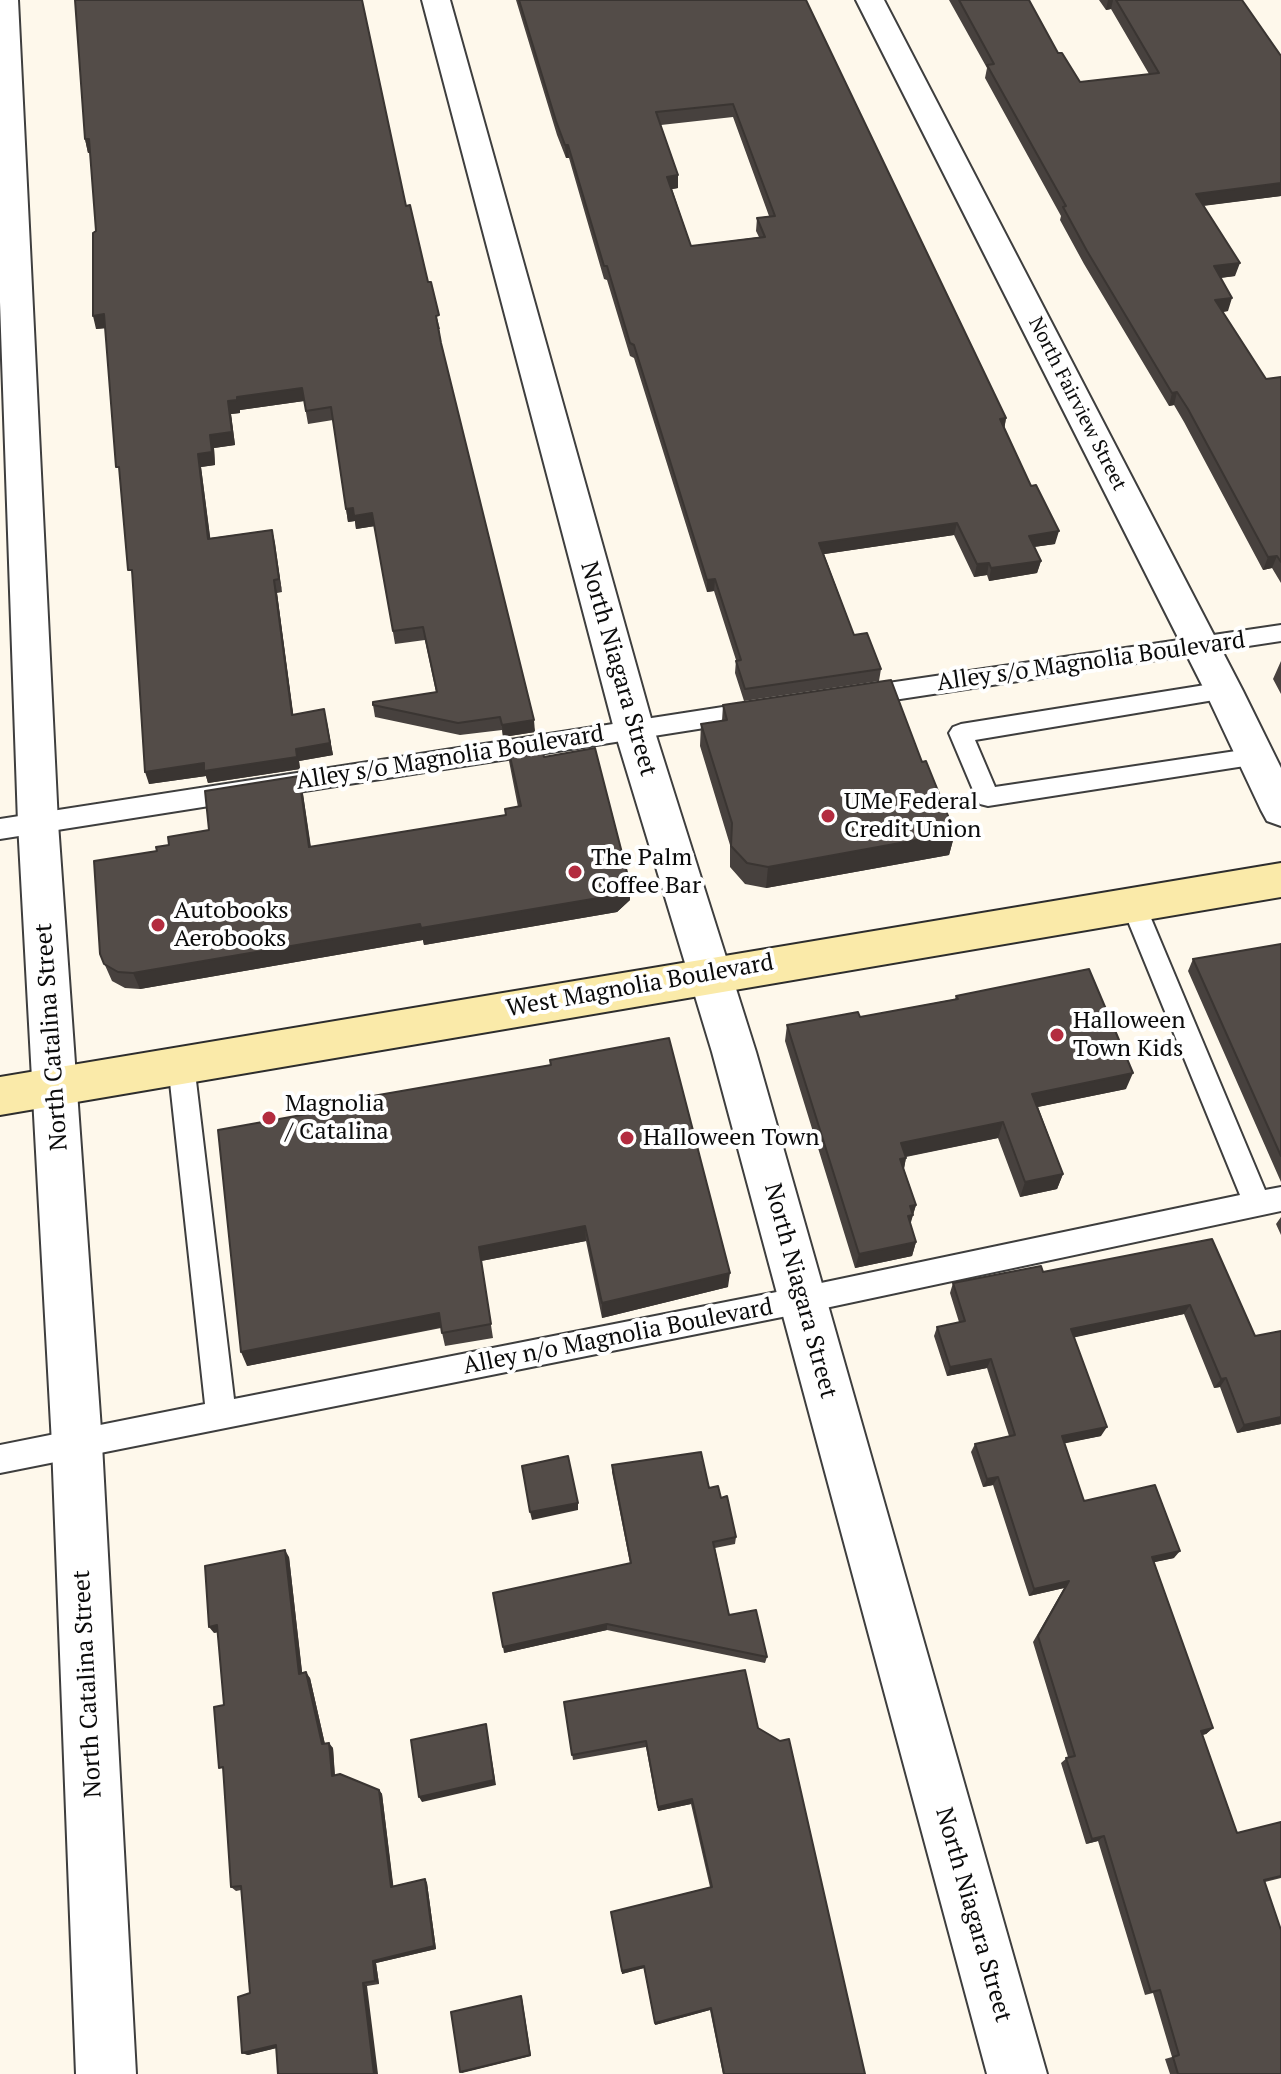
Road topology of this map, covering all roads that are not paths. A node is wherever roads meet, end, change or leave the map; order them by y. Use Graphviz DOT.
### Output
graph roads {
  1 [pos="4,0"];
  2 [pos="436,0"];
  3 [pos="870,0"];
  4 [pos="1281,633"];
  5 [pos="1201,647"];
  6 [pos="1224,691"];
  7 [pos="839,699"];
  8 [pos="776,708"];
  9 [pos="634,729"];
  10 [pos="1256,757"];
  11 [pos="1281,810"];
  12 [pos="19,826"];
  13 [pos="1281,880"];
  14 [pos="1133,904"];
  15 [pos="709,974"];
  16 [pos="181,1064"];
  17 [pos="56,1086"];
  18 [pos="0,1096"];
  19 [pos="1269,1201"];
  20 [pos="802,1300"];
  21 [pos="221,1416"];
  22 [pos="77,1444"];
  23 [pos="0,1459"];
  24 [pos="106,2074"];
  25 [pos="1017,2074"];
  1 -- 12 [label="street, North Catalina Street"];
  2 -- 9 [label="street, North Niagara Street"];
  3 -- 5 [label="street, North Fairview Street"];
  4 -- 5 [label="lane, Alley s/o Magnolia Boulevard"];
  5 -- 6 [label="street, North Fairview Street"];
  5 -- 7 [label="lane, Alley s/o Magnolia Boulevard"];
  6 -- 10 [label="street, North Fairview Street"];
  6 -- 10 [label="lane"];
  8 -- 9 [label="lane, Alley s/o Magnolia Boulevard"];
  9 -- 12 [label="lane, Alley s/o Magnolia Boulevard"];
  9 -- 15 [label="street, North Niagara Street"];
  10 -- 11 [label="street, North Fairview Street"];
  12 -- 17 [label="street, North Catalina Street"];
  13 -- 14 [label="main road, West Magnolia Boulevard"];
  14 -- 15 [label="main road, West Magnolia Boulevard"];
  14 -- 19 [label="lane"];
  15 -- 16 [label="main road, West Magnolia Boulevard"];
  15 -- 20 [label="street, North Niagara Street"];
  16 -- 17 [label="main road, West Magnolia Boulevard"];
  16 -- 21 [label="lane"];
  17 -- 18 [label="main road, West Magnolia Boulevard"];
  17 -- 22 [label="street, North Catalina Street"];
  19 -- 20 [label="lane, Alley n/o Magnolia Boulevard"];
  20 -- 21 [label="lane, Alley n/o Magnolia Boulevard"];
  20 -- 25 [label="street, North Niagara Street"];
  21 -- 22 [label="lane, Alley n/o Magnolia Boulevard"];
  22 -- 23 [label="lane, Alley n/o Magnolia Boulevard"];
  22 -- 24 [label="street, North Catalina Street"];
}
